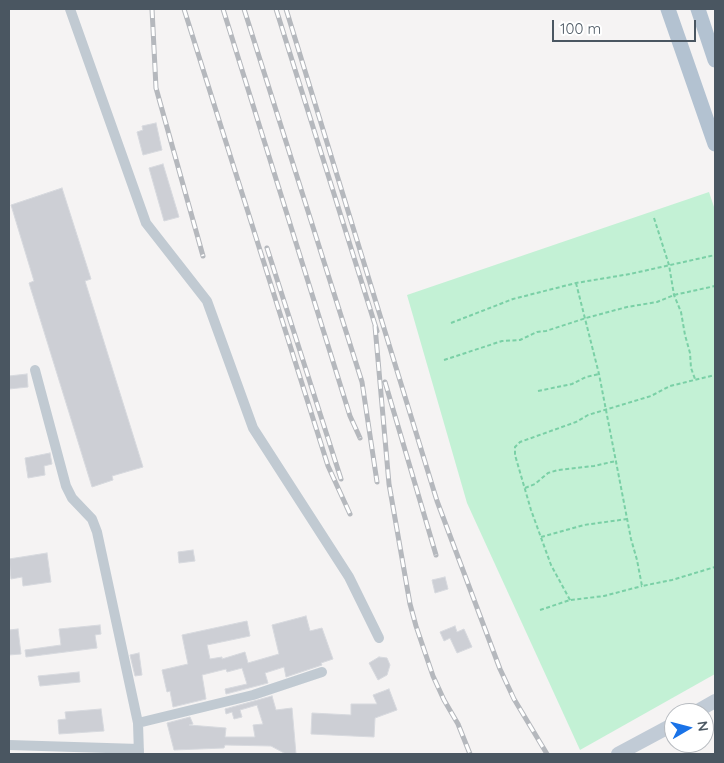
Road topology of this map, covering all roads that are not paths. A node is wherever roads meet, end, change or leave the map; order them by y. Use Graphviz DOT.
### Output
graph roads {
  1 [pos="70,9"];
  2 [pos="668,9"];
  3 [pos="698,9"];
  4 [pos="715,60"];
  5 [pos="715,144"];
  6 [pos="35,370"];
  7 [pos="379,638"];
  8 [pos="322,672"];
  9 [pos="138,723"];
  10 [pos="664,729"];
  11 [pos="9,745"];
  12 [pos="139,752"];
  13 [pos="618,754"];
  1 -- 7 [label="street"];
  2 -- 5 [label="main road"];
  3 -- 4 [label="main road"];
  6 -- 9 [label="street"];
  8 -- 9 [label="street"];
  9 -- 12 [label="street"];
  10 -- 13 [label="street"];
  11 -- 12 [label="street"];
}
